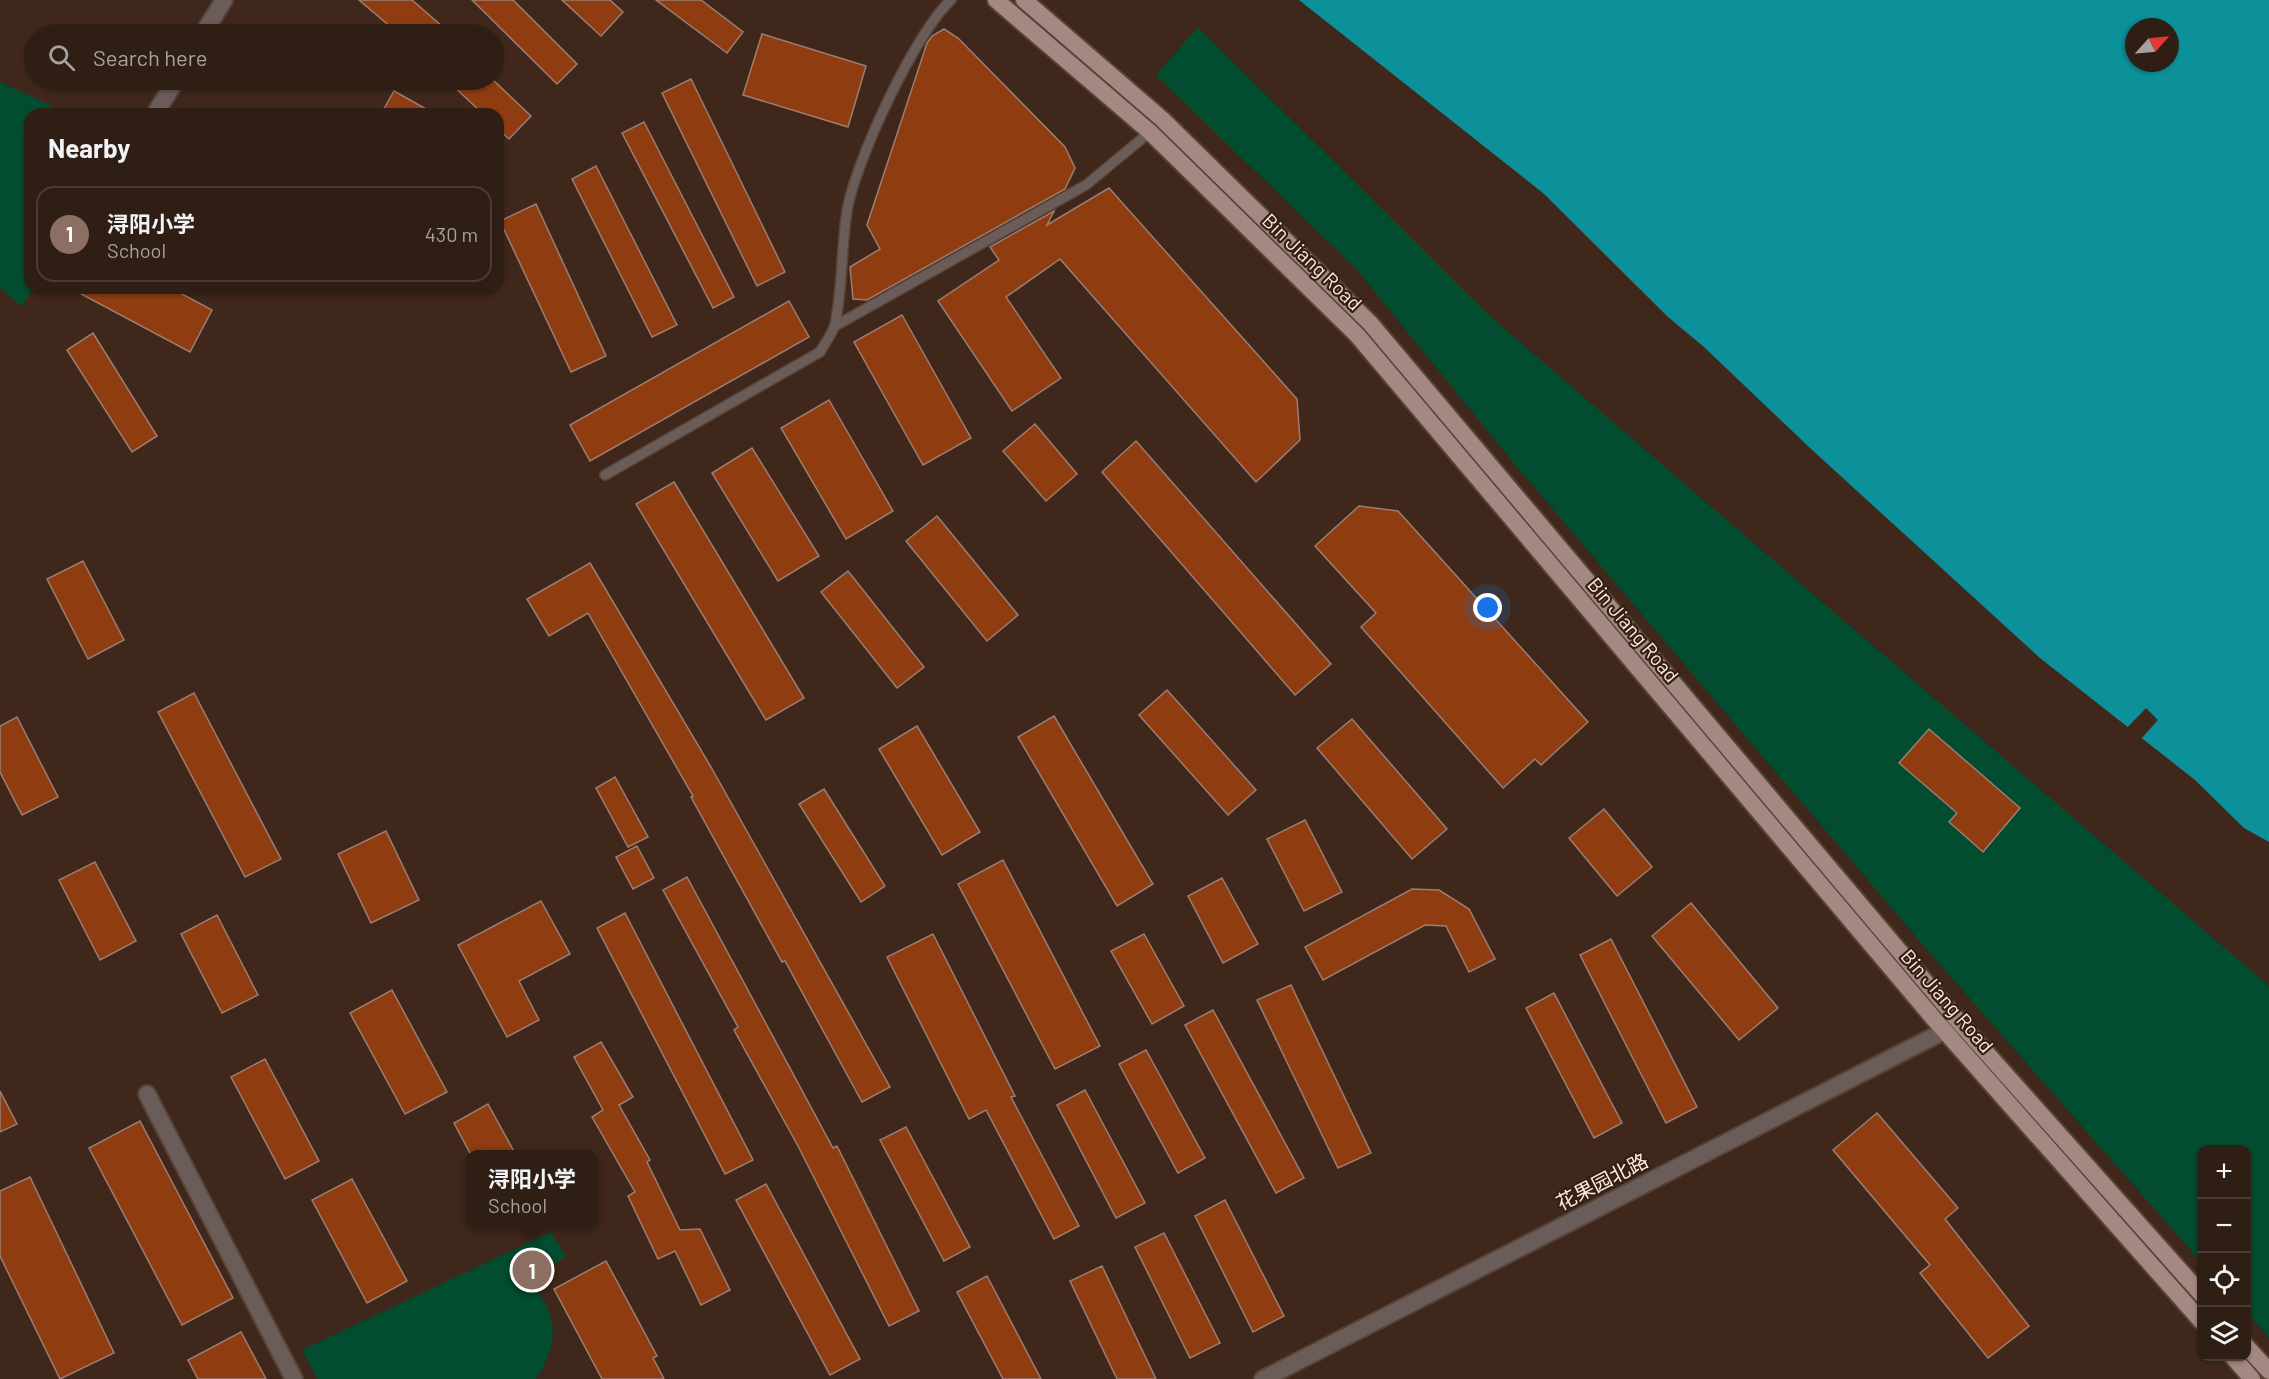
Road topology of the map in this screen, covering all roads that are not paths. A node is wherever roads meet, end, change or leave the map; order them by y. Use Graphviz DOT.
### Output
graph roads {
  1 [pos="224,0"];
  2 [pos="951,0"];
  3 [pos="996,0"];
  4 [pos="1024,0"];
  5 [pos="209,24"];
  6 [pos="170,90"];
  7 [pos="159,108"];
  8 [pos="1150,132"];
  9 [pos="835,326"];
  10 [pos="605,475"];
  11 [pos="1960,1023"];
  12 [pos="1944,1031"];
  13 [pos="147,1094"];
  14 [pos="2197,1289"];
  15 [pos="2197,1316"];
  16 [pos="2251,1351"];
  17 [pos="2236,1361"];
  18 [pos="2269,1371"];
  19 [pos="294,1379"];
  20 [pos="1263,1379"];
  21 [pos="2252,1379"];
  1 -- 5 [label="street"];
  2 -- 9 [label="lane"];
  3 -- 8 [label="main road, Bin Jiang Road"];
  4 -- 11 [label="main road, Bin Jiang Road"];
  6 -- 7 [label="street"];
  8 -- 9 [label="lane"];
  8 -- 12 [label="main road, Bin Jiang Road"];
  9 -- 10 [label="lane"];
  11 -- 12 [label="street, 花果园北路"];
  11 -- 14 [label="main road, Bin Jiang Road"];
  12 -- 15 [label="main road, Bin Jiang Road"];
  12 -- 20 [label="street, 花果园北路"];
  13 -- 19 [label="street"];
  16 -- 18 [label="main road"];
  17 -- 21 [label="main road"];
}
